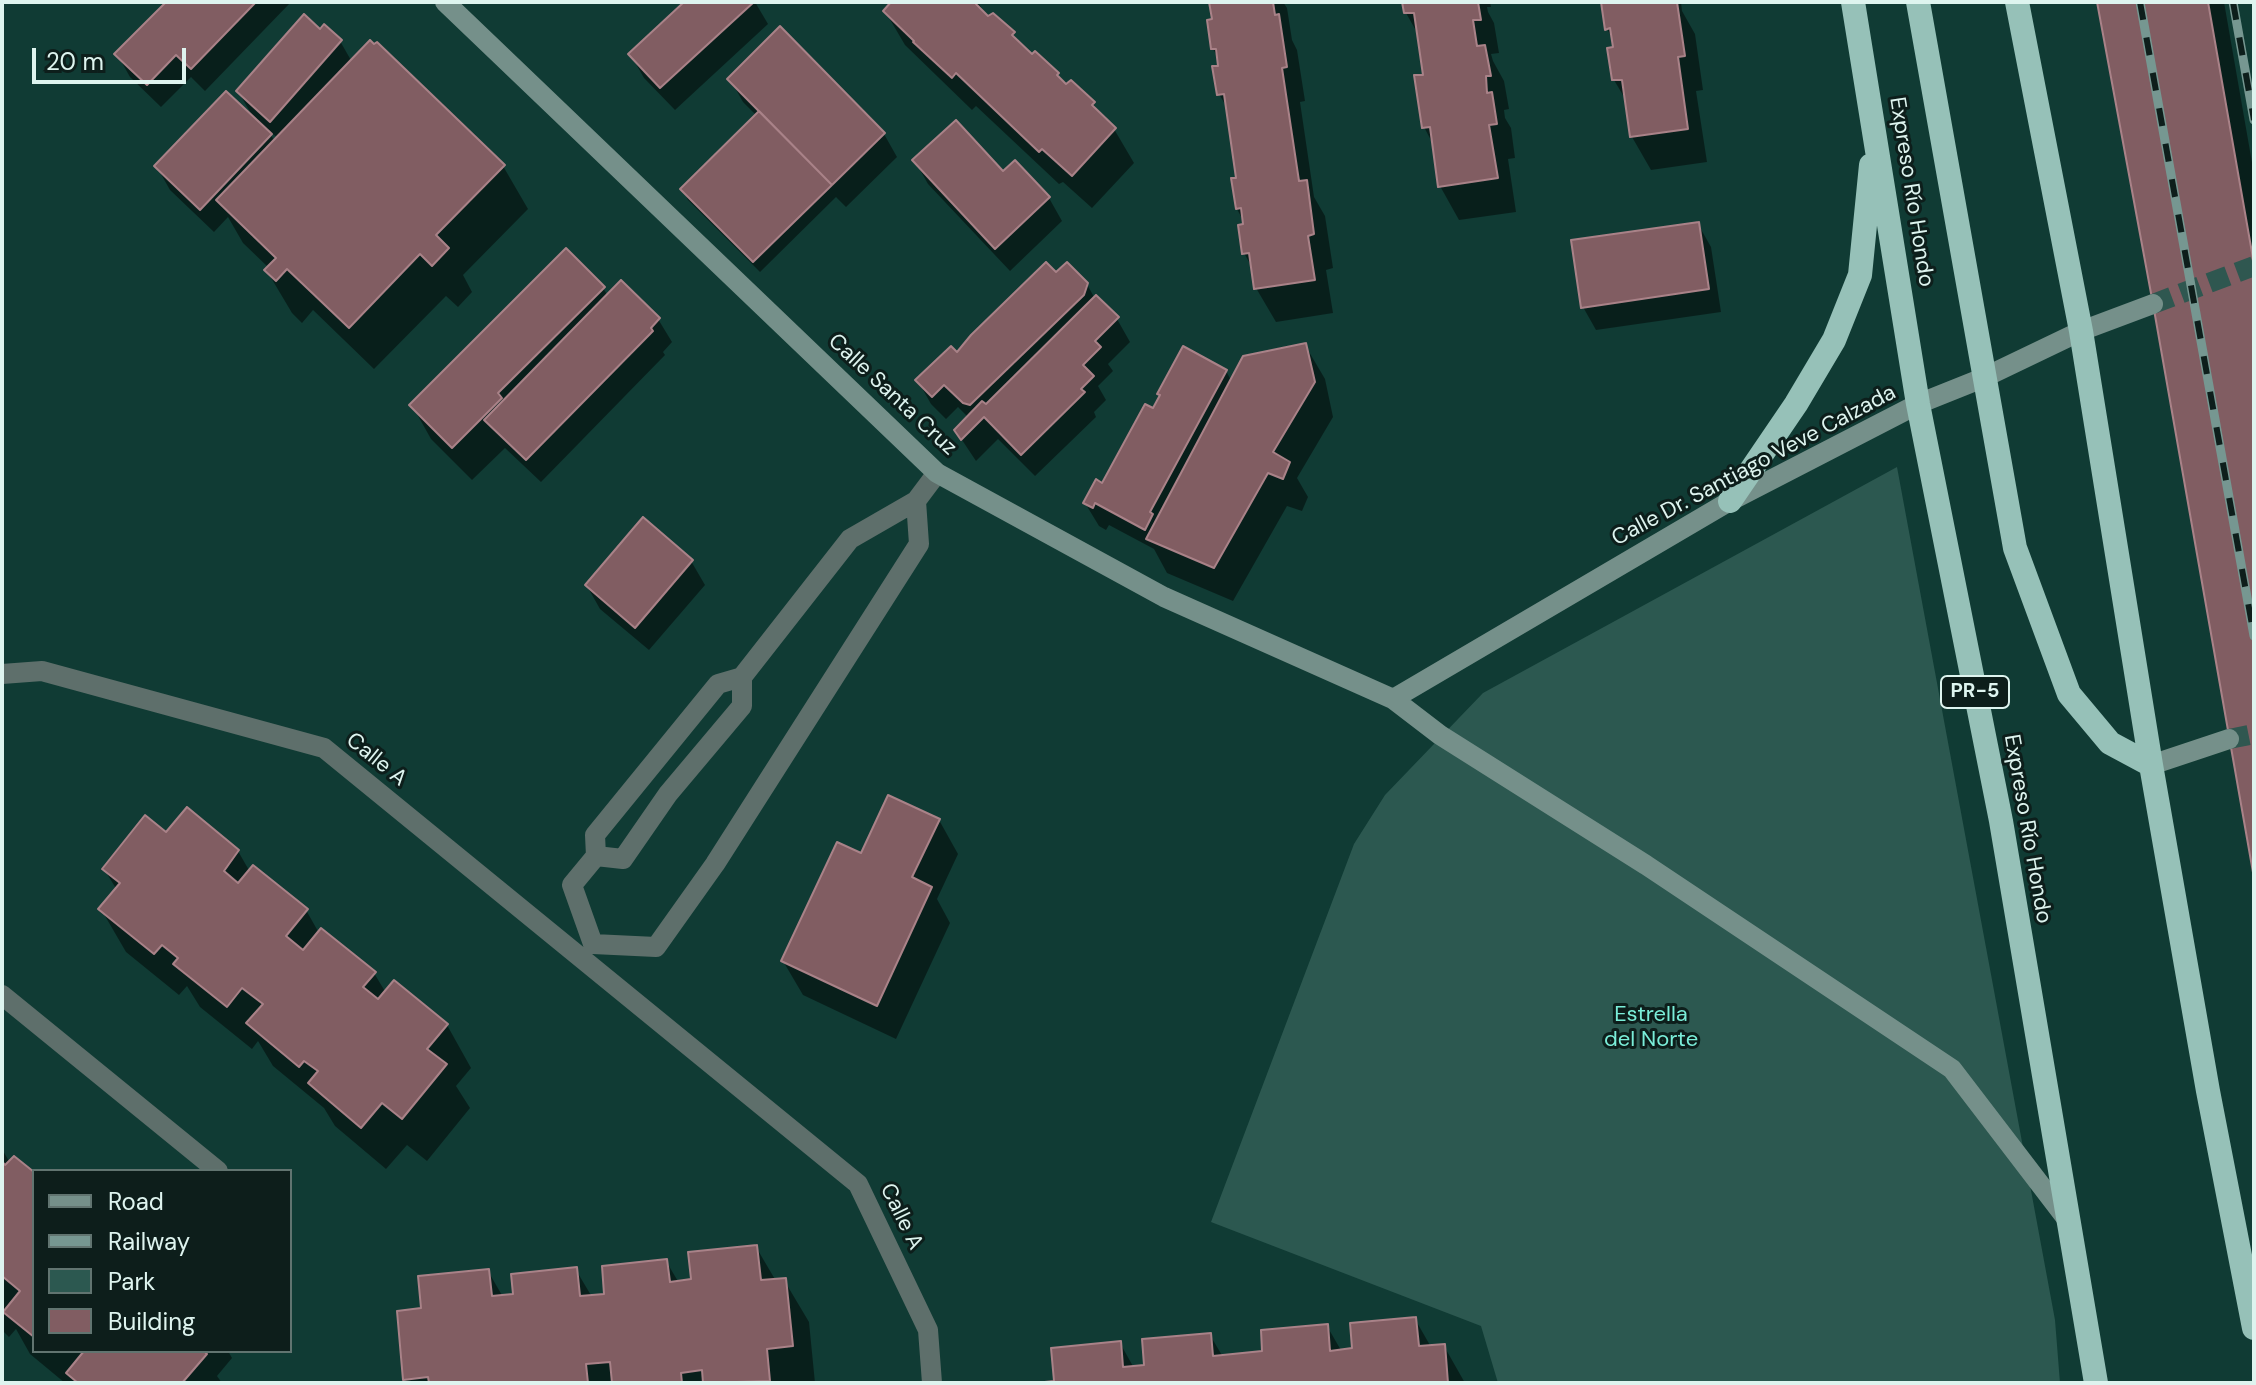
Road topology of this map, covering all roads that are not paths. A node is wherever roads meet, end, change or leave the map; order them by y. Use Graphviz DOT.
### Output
graph roads {
  1 [pos="445,2"];
  2 [pos="1853,2"];
  3 [pos="1918,2"];
  4 [pos="2017,2"];
  5 [pos="1874,131"];
  6 [pos="2153,304"];
  7 [pos="2081,331"];
  8 [pos="1983,378"];
  9 [pos="1918,404"];
  10 [pos="937,473"];
  11 [pos="916,501"];
  12 [pos="1730,501"];
  13 [pos="2,674"];
  14 [pos="742,677"];
  15 [pos="1393,699"];
  16 [pos="2229,739"];
  17 [pos="2151,765"];
  18 [pos="596,856"];
  19 [pos="587,951"];
  20 [pos="2,995"];
  21 [pos="216,1169"];
  22 [pos="2069,1222"];
  23 [pos="2254,1328"];
  24 [pos="932,1383"];
  25 [pos="2096,1383"];
  1 -- 10 [label="street, Calle Santa Cruz"];
  2 -- 5 [label="highway, Expreso Río Hondo / PR-5"];
  3 -- 8 [label="highway"];
  4 -- 7 [label="highway"];
  5 -- 9 [label="highway, Expreso Río Hondo / PR-5"];
  5 -- 12 [label="highway"];
  6 -- 7 [label="street, Calle Dr. Santiago Veve Calzada"];
  7 -- 8 [label="street, Calle Dr. Santiago Veve Calzada"];
  7 -- 17 [label="highway"];
  8 -- 9 [label="street, Calle Dr. Santiago Veve Calzada"];
  8 -- 17 [label="highway"];
  9 -- 12 [label="street, Calle Dr. Santiago Veve Calzada"];
  9 -- 22 [label="highway, Expreso Río Hondo / PR-5"];
  10 -- 11 [label="street"];
  10 -- 15 [label="street, Calle Santa Cruz"];
  11 -- 14 [label="street"];
  11 -- 19 [label="street"];
  12 -- 15 [label="street, Calle Dr. Santiago Veve Calzada"];
  13 -- 19 [label="street, Calle A"];
  14 -- 18 [label="street"];
  14 -- 18 [label="street"];
  15 -- 22 [label="street, Calle Santa Cruz"];
  16 -- 17 [label="street"];
  17 -- 23 [label="highway"];
  18 -- 19 [label="street"];
  19 -- 24 [label="street, Calle A"];
  20 -- 21 [label="street"];
  22 -- 25 [label="highway, Expreso Río Hondo / PR-5"];
}
